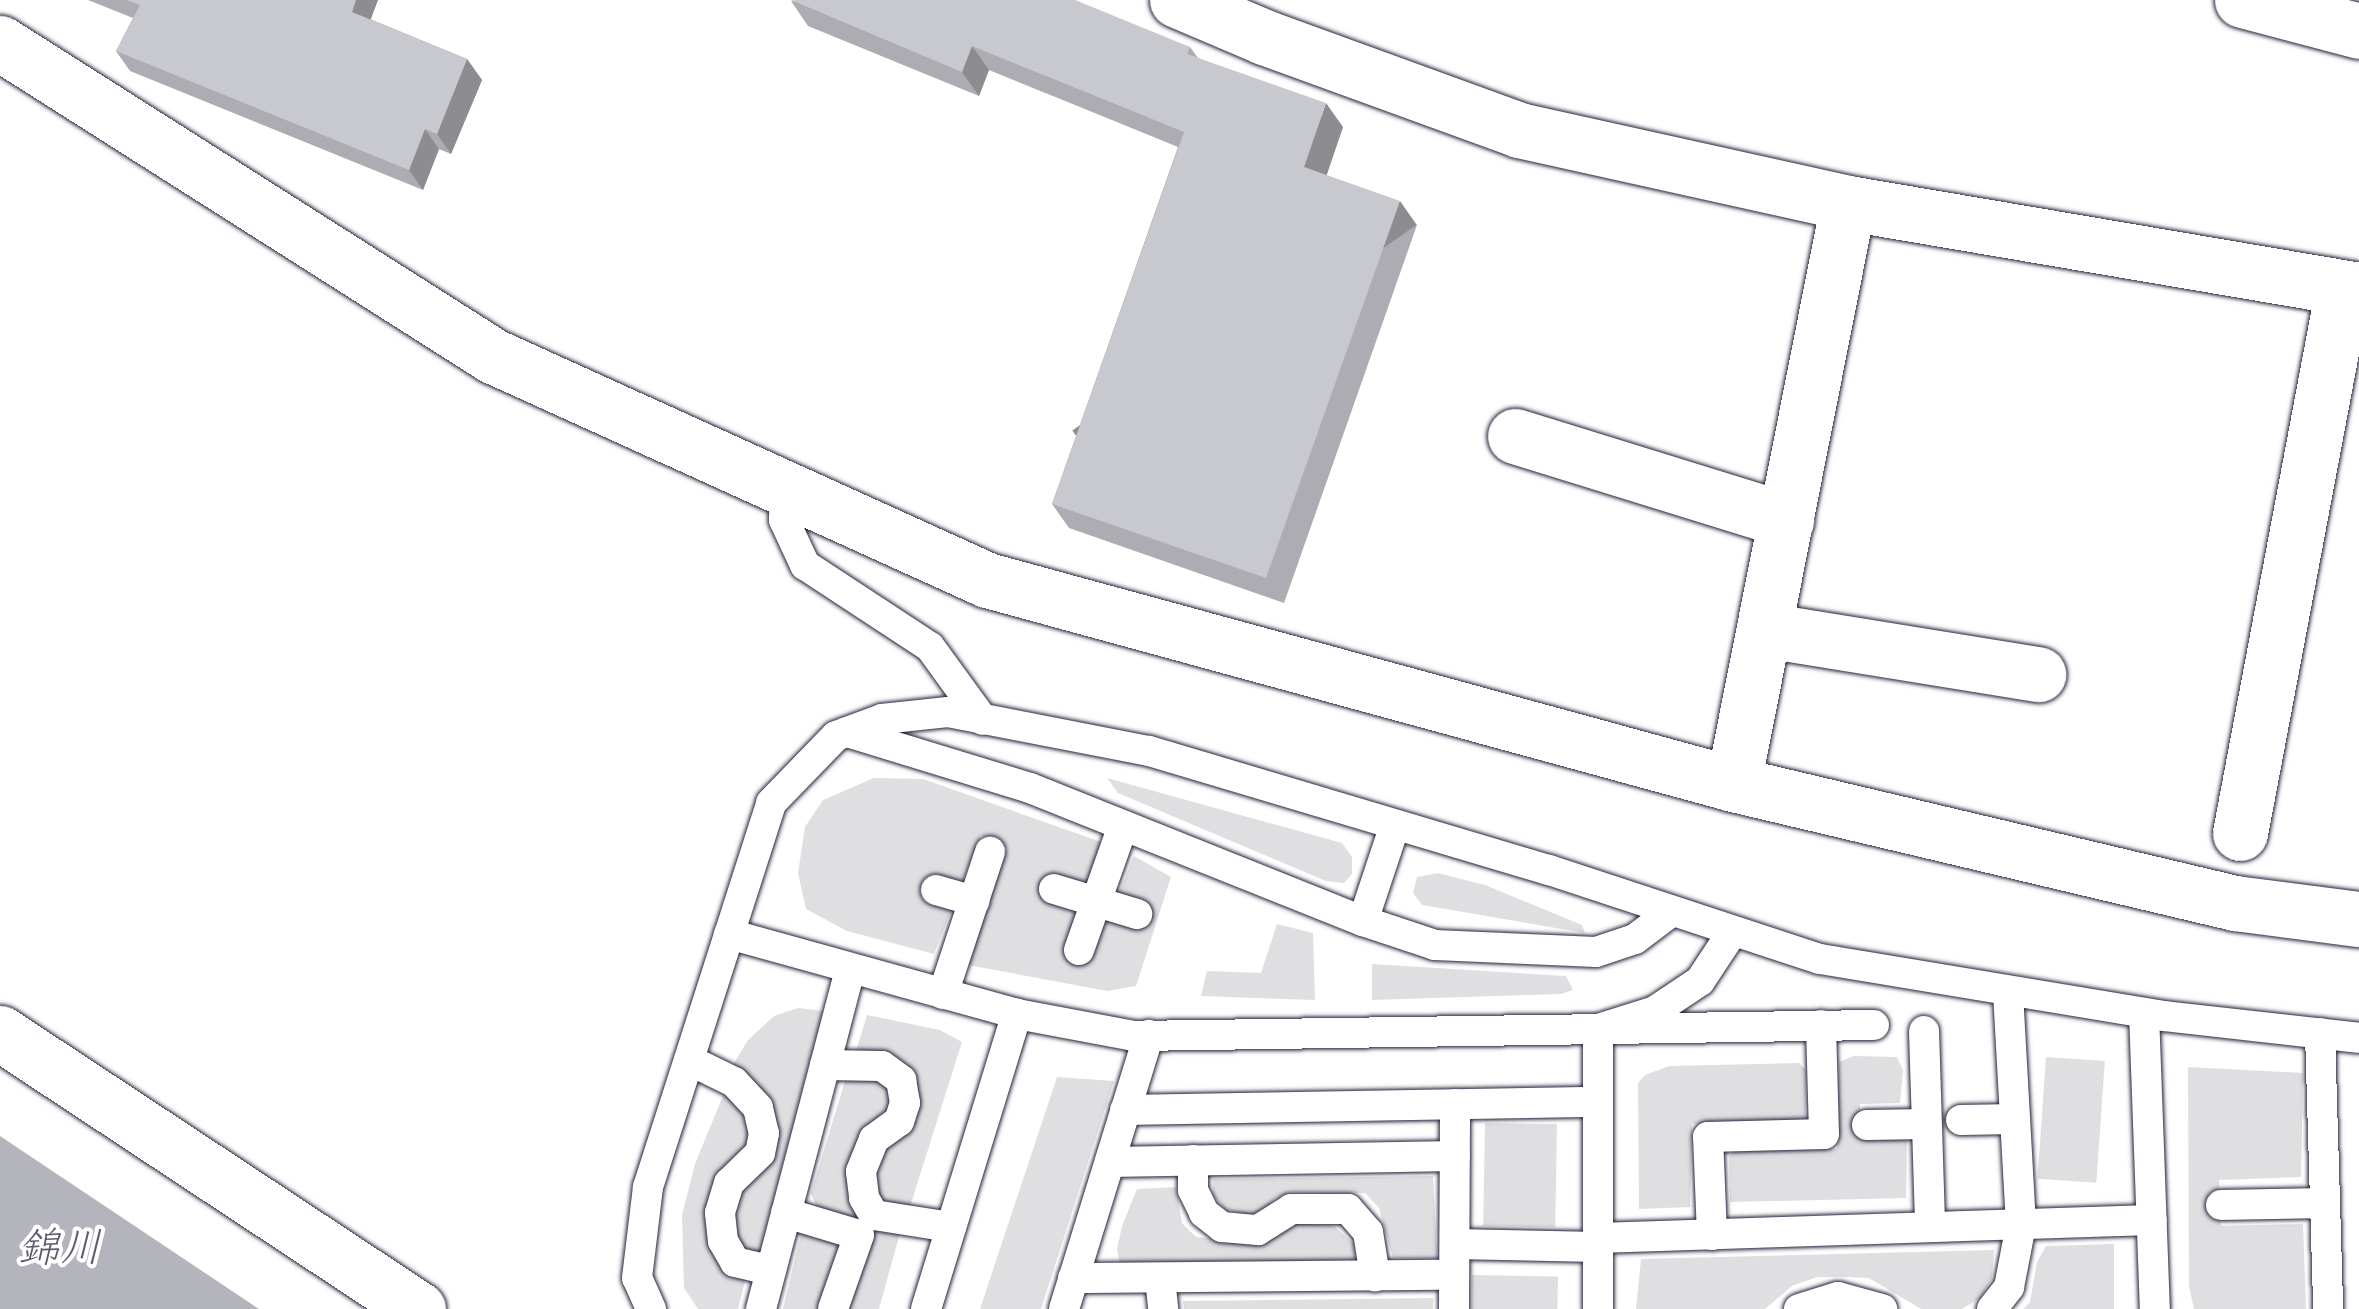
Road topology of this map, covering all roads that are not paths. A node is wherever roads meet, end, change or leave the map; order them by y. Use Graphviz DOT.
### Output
graph roads {
  1 [pos="1177,0"];
  2 [pos="2242,0"];
  3 [pos="1270,18"];
  4 [pos="2359,31"];
  5 [pos="0,44"];
  6 [pos="1848,204"];
  7 [pos="2351,289"];
  8 [pos="1515,436"];
  9 [pos="785,488"];
  10 [pos="1786,520"];
  11 [pos="1764,630"];
  12 [pos="2038,674"];
  13 [pos="983,720"];
  14 [pos="847,732"];
  15 [pos="1733,784"];
  16 [pos="1395,825"];
  17 [pos="1124,826"];
  18 [pos="2240,833"];
  19 [pos="990,852"];
  20 [pos="1054,889"];
  21 [pos="936,890"];
  22 [pos="974,901"];
  23 [pos="1096,902"];
  24 [pos="1672,911"];
  25 [pos="1137,914"];
  26 [pos="2359,919"];
  27 [pos="1363,922"];
  28 [pos="1732,931"];
  29 [pos="729,934"];
  30 [pos="1078,950"];
  31 [pos="850,970"];
  32 [pos="2008,992"];
  33 [pos="943,994"];
  34 [pos="2144,1013"];
  35 [pos="1017,1014"];
  36 [pos="1821,1024"];
  37 [pos="1874,1024"];
  38 [pos="1598,1029"];
  39 [pos="1924,1031"];
  40 [pos="0,1033"];
  41 [pos="2320,1033"];
  42 [pos="1148,1035"];
  43 [pos="2359,1038"];
  44 [pos="689,1060"];
  45 [pos="825,1065"];
  46 [pos="1598,1102"];
  47 [pos="1455,1104"];
  48 [pos="1125,1110"];
  49 [pos="2014,1119"];
  50 [pos="1961,1120"];
  51 [pos="1926,1124"];
  52 [pos="1868,1126"];
  53 [pos="1455,1156"];
  54 [pos="1193,1160"];
  55 [pos="1110,1162"];
  56 [pos="2221,1204"];
  57 [pos="2324,1204"];
  58 [pos="786,1213"];
  59 [pos="2152,1220"];
  60 [pos="2020,1225"];
  61 [pos="951,1228"];
  62 [pos="1930,1228"];
  63 [pos="1712,1235"];
  64 [pos="1598,1242"];
  65 [pos="1455,1244"];
  66 [pos="770,1270"];
  67 [pos="1454,1275"];
  68 [pos="1375,1276"];
  69 [pos="1073,1278"];
  70 [pos="1161,1294"];
  71 [pos="418,1309"];
  72 [pos="651,1309"];
  73 [pos="760,1309"];
  74 [pos="832,1309"];
  75 [pos="926,1309"];
  76 [pos="1064,1309"];
  77 [pos="1454,1309"];
  78 [pos="1598,1309"];
  79 [pos="1799,1309"];
  80 [pos="1882,1309"];
  81 [pos="1992,1309"];
  82 [pos="2155,1309"];
  83 [pos="2328,1309"];
  1 -- 3 [label="street"];
  2 -- 4 [label="street"];
  3 -- 6 [label="street"];
  5 -- 9 [label="street"];
  6 -- 7 [label="street"];
  6 -- 10 [label="street"];
  7 -- 18 [label="street"];
  8 -- 10 [label="street"];
  9 -- 13 [label="lane"];
  9 -- 15 [label="street"];
  10 -- 11 [label="street"];
  11 -- 12 [label="street"];
  11 -- 15 [label="street"];
  13 -- 14 [label="lane"];
  13 -- 16 [label="lane"];
  14 -- 17 [label="lane"];
  14 -- 29 [label="lane"];
  15 -- 26 [label="street"];
  16 -- 24 [label="lane"];
  16 -- 27 [label="lane"];
  17 -- 23 [label="lane"];
  17 -- 27 [label="lane"];
  19 -- 22 [label="lane"];
  20 -- 23 [label="lane"];
  21 -- 22 [label="lane"];
  22 -- 33 [label="lane"];
  23 -- 25 [label="lane"];
  23 -- 30 [label="lane"];
  24 -- 27 [label="lane"];
  24 -- 28 [label="lane"];
  28 -- 32 [label="lane"];
  28 -- 38 [label="lane"];
  29 -- 31 [label="lane"];
  29 -- 44 [label="lane"];
  31 -- 33 [label="lane"];
  31 -- 45 [label="lane"];
  32 -- 34 [label="lane"];
  32 -- 49 [label="lane"];
  33 -- 35 [label="lane"];
  34 -- 41 [label="lane"];
  34 -- 59 [label="lane"];
  35 -- 42 [label="lane"];
  35 -- 61 [label="lane"];
  36 -- 37 [label="lane"];
  36 -- 38 [label="lane"];
  36 -- 63 [label="lane"];
  38 -- 42 [label="lane"];
  38 -- 46 [label="lane"];
  39 -- 51 [label="lane"];
  40 -- 71 [label="street"];
  41 -- 43 [label="lane"];
  41 -- 57 [label="lane"];
  42 -- 48 [label="lane"];
  44 -- 66 [label="lane"];
  44 -- 72 [label="lane"];
  45 -- 58 [label="lane"];
  45 -- 61 [label="lane"];
  46 -- 47 [label="lane"];
  46 -- 64 [label="lane"];
  47 -- 48 [label="lane"];
  47 -- 53 [label="lane"];
  48 -- 55 [label="lane"];
  49 -- 50 [label="lane"];
  49 -- 60 [label="lane"];
  51 -- 52 [label="lane"];
  51 -- 62 [label="lane"];
  53 -- 54 [label="lane"];
  53 -- 65 [label="lane"];
  54 -- 55 [label="lane"];
  54 -- 68 [label="lane"];
  55 -- 69 [label="lane"];
  56 -- 57 [label="lane"];
  57 -- 83 [label="lane"];
  58 -- 66 [label="lane"];
  58 -- 74 [label="lane"];
  59 -- 60 [label="lane"];
  59 -- 82 [label="lane"];
  60 -- 62 [label="lane"];
  60 -- 81 [label="lane"];
  61 -- 75 [label="lane"];
  62 -- 63 [label="lane"];
  63 -- 64 [label="lane"];
  64 -- 65 [label="lane"];
  64 -- 78 [label="lane"];
  65 -- 67 [label="lane"];
  66 -- 73 [label="lane"];
  67 -- 68 [label="lane"];
  67 -- 77 [label="lane"];
  68 -- 70 [label="lane"];
  69 -- 70 [label="lane"];
  69 -- 76 [label="lane"];
  79 -- 80 [label="lane"];
}
